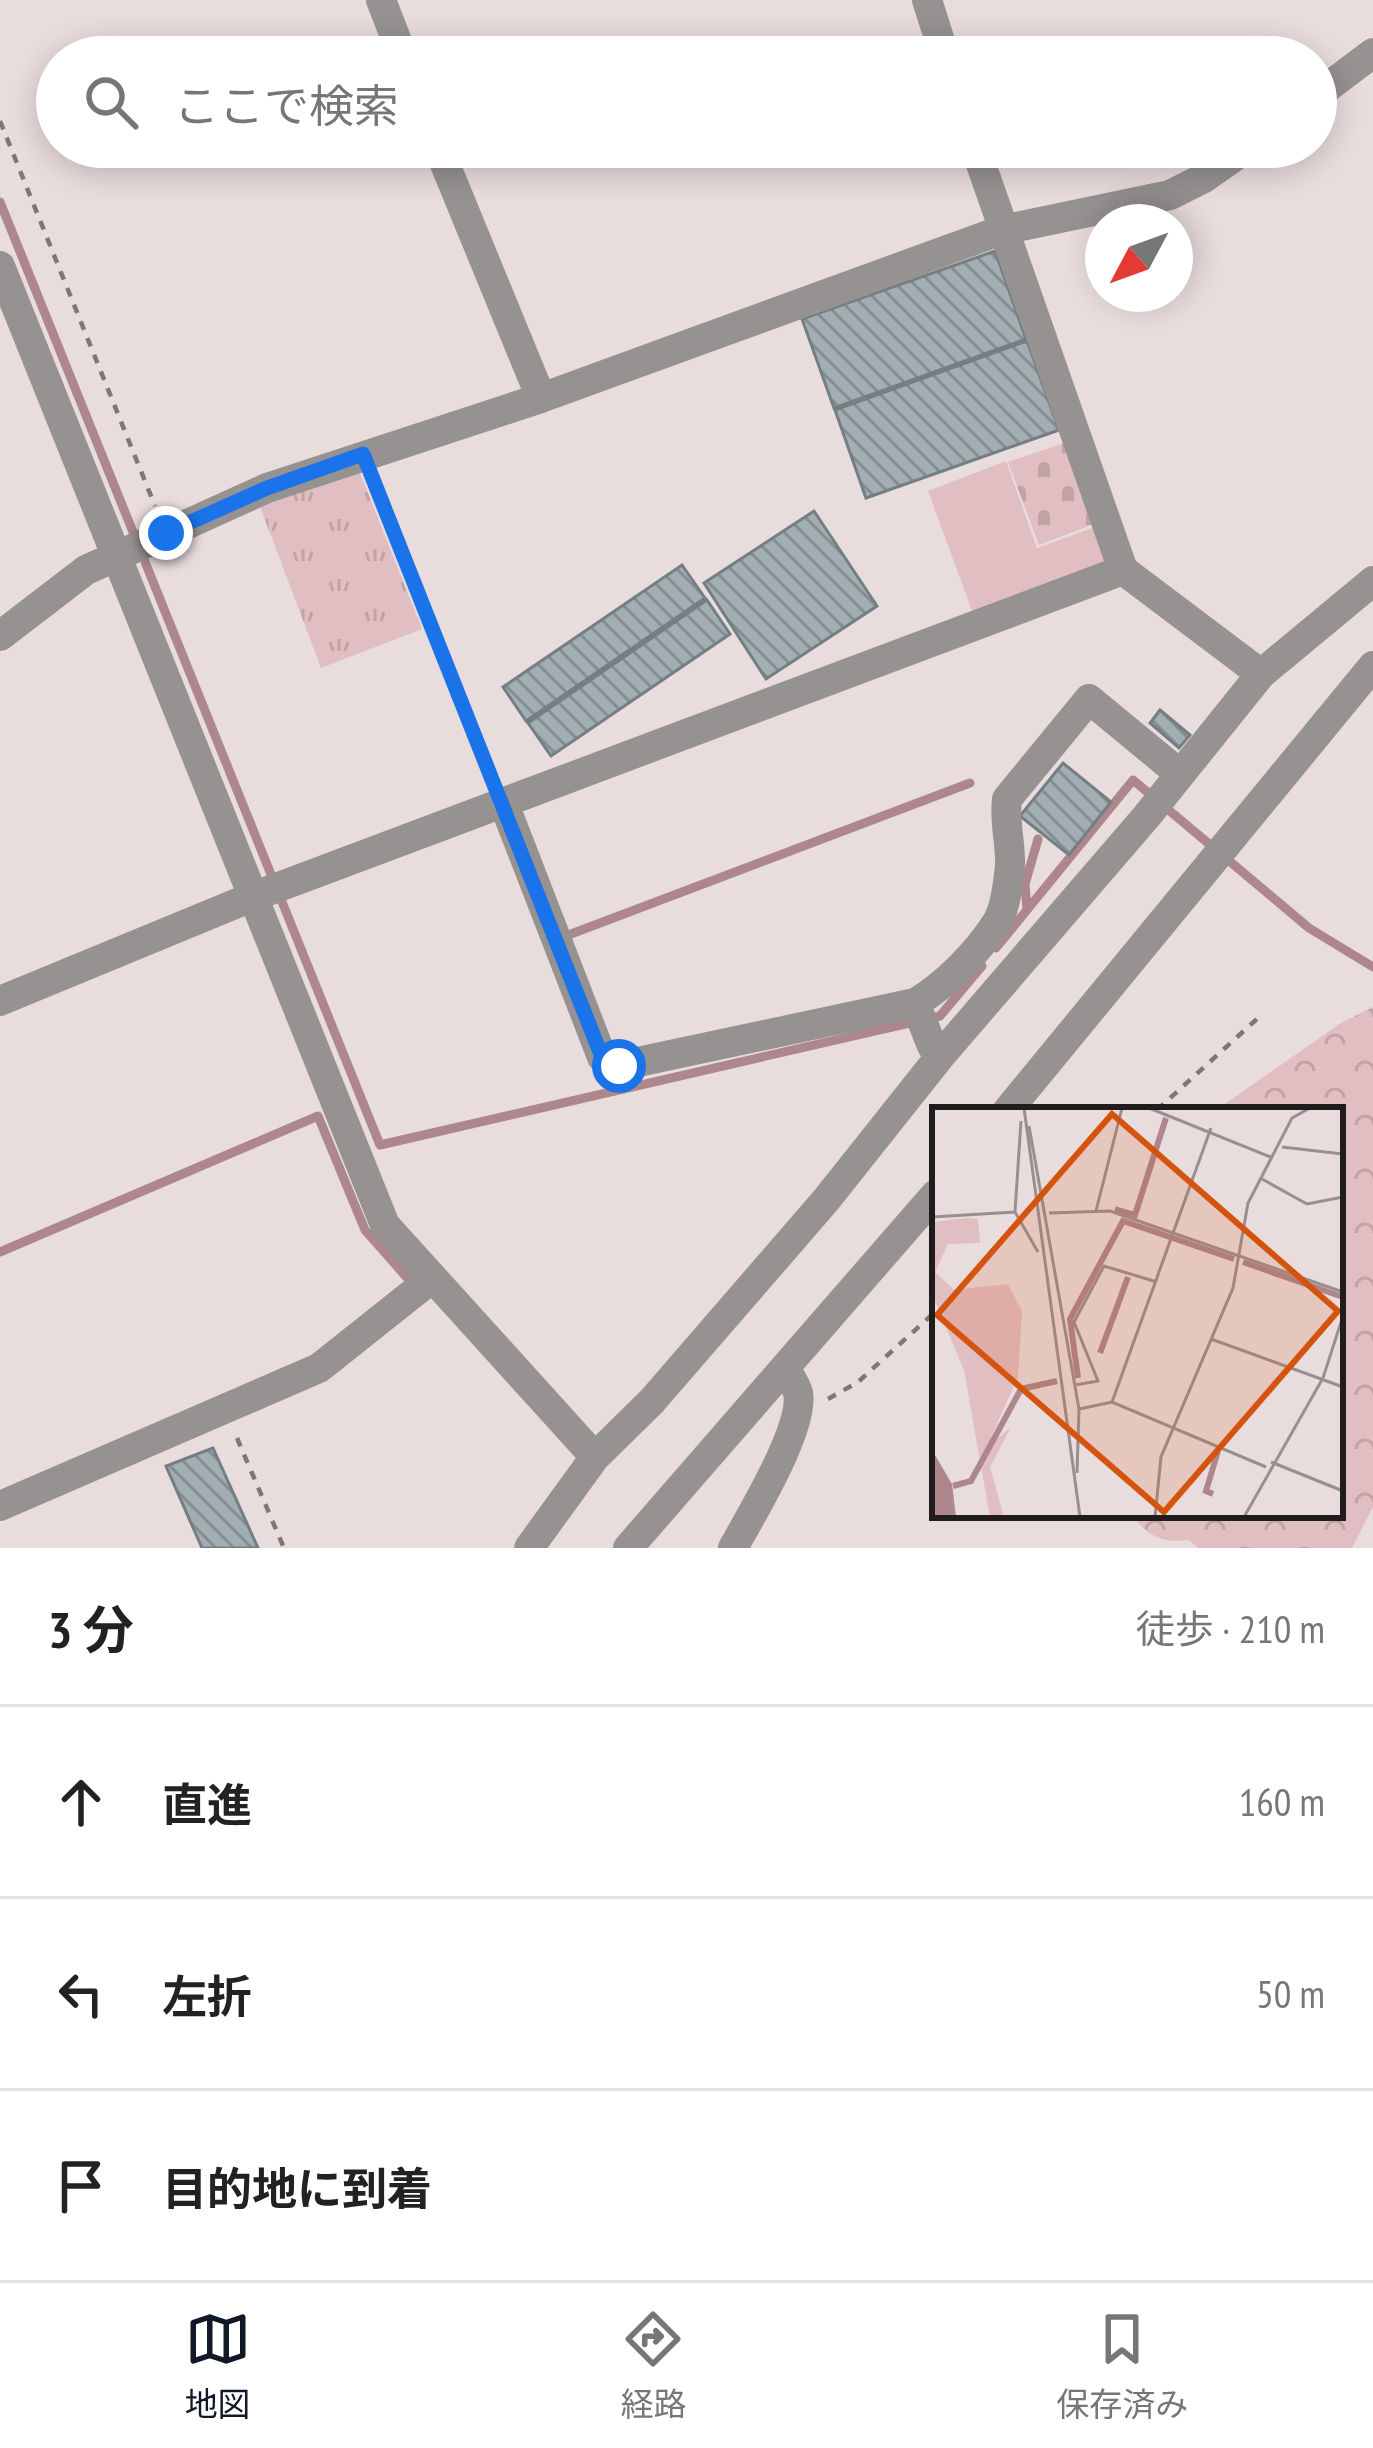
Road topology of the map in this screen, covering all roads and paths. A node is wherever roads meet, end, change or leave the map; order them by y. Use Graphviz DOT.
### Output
graph roads {
  1 [pos="381,0"];
  2 [pos="926,0"];
  3 [pos="395,36"];
  4 [pos="938,36"];
  5 [pos="1373,53"];
  6 [pos="1337,80"];
  7 [pos="0,121"];
  8 [pos="447,168"];
  9 [pos="982,168"];
  10 [pos="1218,168"];
  11 [pos="1002,230"];
  12 [pos="0,266"];
  13 [pos="541,398"];
  14 [pos="363,454"];
  15 [pos="160,536"];
  16 [pos="118,554"];
  17 [pos="1123,570"];
  18 [pos="1373,581"];
  19 [pos="0,636"];
  20 [pos="1373,666"];
  21 [pos="1261,674"];
  22 [pos="1175,781"];
  23 [pos="504,805"];
  24 [pos="267,893"];
  25 [pos="0,1001"];
  26 [pos="915,1007"];
  27 [pos="1258,1018"];
  28 [pos="937,1050"];
  29 [pos="1010,1107"];
  30 [pos="1159,1107"];
  31 [pos="932,1198"];
  32 [pos="431,1279"];
  33 [pos="932,1315"];
  34 [pos="785,1368"];
  35 [pos="798,1410"];
  36 [pos="225,1411"];
  37 [pos="595,1457"];
  38 [pos="0,1506"];
  39 [pos="284,1548"];
  40 [pos="529,1548"];
  41 [pos="628,1548"];
  42 [pos="733,1548"];
  1 -- 3 [label="street"];
  2 -- 4 [label="street"];
  5 -- 6 [label="street"];
  7 -- 15 [label="path"];
  8 -- 13 [label="street"];
  9 -- 11 [label="street"];
  10 -- 11 [label="street"];
  11 -- 13 [label="street"];
  11 -- 17 [label="street"];
  12 -- 16 [label="street"];
  13 -- 14 [label="street"];
  14 -- 15 [label="street"];
  14 -- 23 [label="path"];
  15 -- 16 [label="street"];
  16 -- 19 [label="street"];
  16 -- 24 [label="street"];
  17 -- 21 [label="street"];
  17 -- 23 [label="street"];
  18 -- 21 [label="street"];
  20 -- 29 [label="street"];
  21 -- 22 [label="street"];
  22 -- 26 [label="street"];
  22 -- 28 [label="street"];
  23 -- 24 [label="street"];
  23 -- 26 [label="street"];
  24 -- 25 [label="street"];
  24 -- 32 [label="street"];
  26 -- 28 [label="street"];
  27 -- 30 [label="path"];
  28 -- 37 [label="street"];
  31 -- 34 [label="street"];
  32 -- 36 [label="street"];
  32 -- 37 [label="street"];
  33 -- 35 [label="path"];
  34 -- 35 [label="street"];
  34 -- 41 [label="street"];
  35 -- 42 [label="street"];
  36 -- 38 [label="street"];
  36 -- 39 [label="path"];
  37 -- 40 [label="street"];
}
